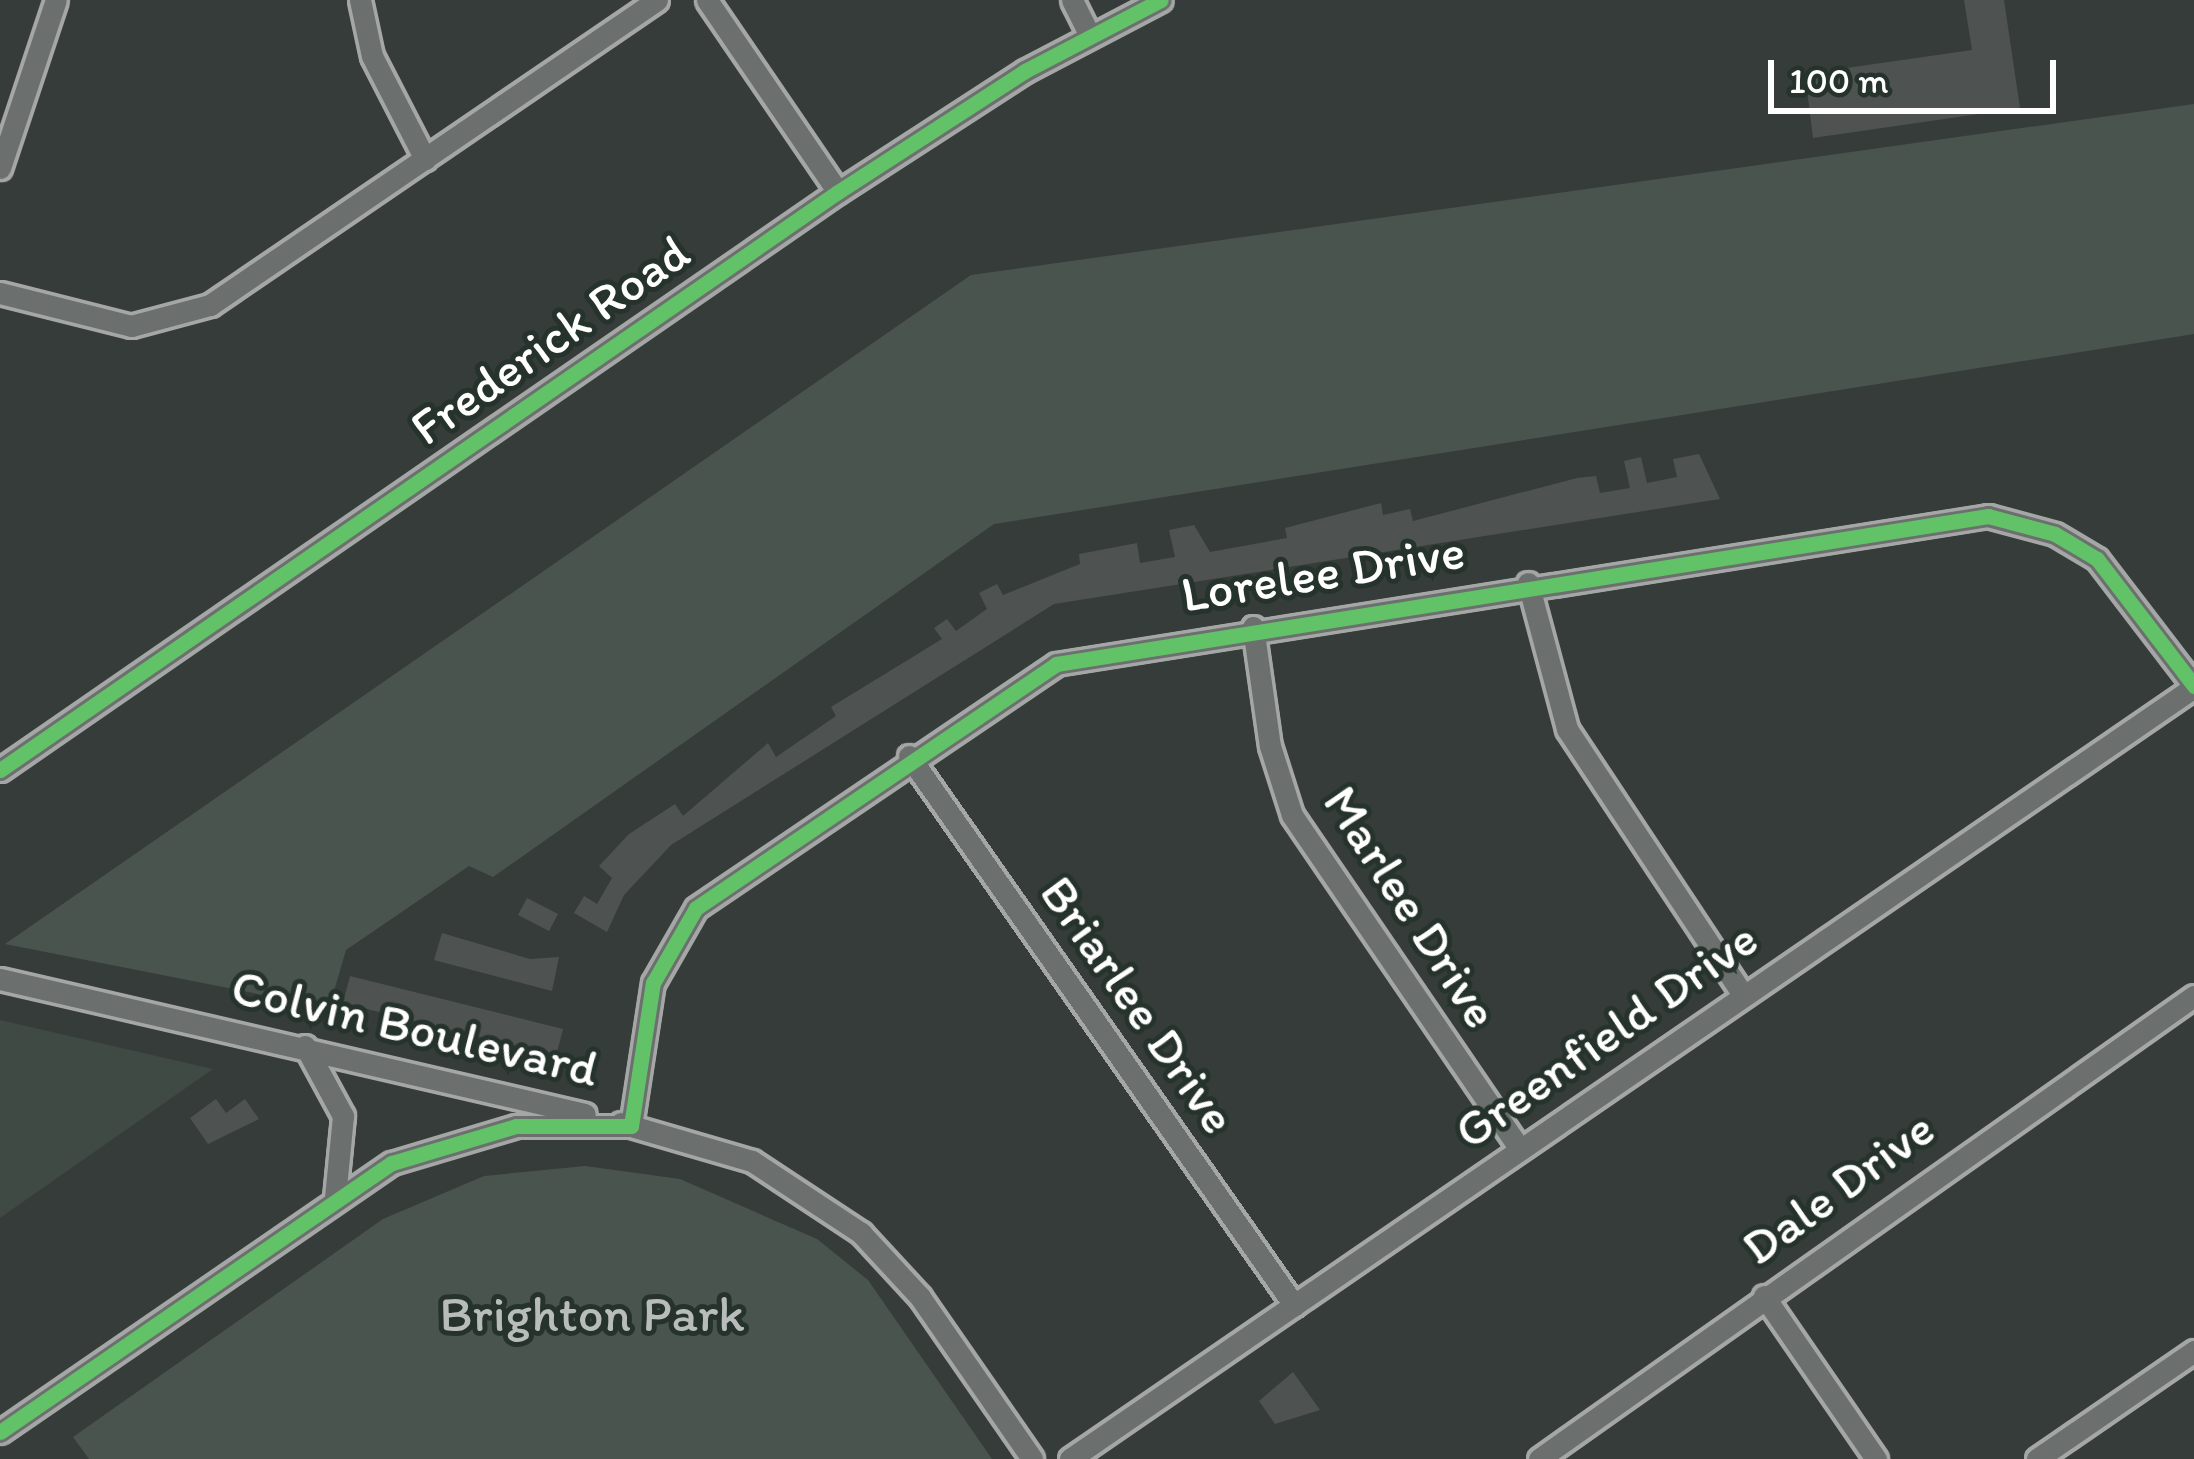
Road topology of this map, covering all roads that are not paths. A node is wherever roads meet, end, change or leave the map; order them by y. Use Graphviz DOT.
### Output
graph roads {
  1 [pos="56,0"];
  2 [pos="360,0"];
  3 [pos="657,0"];
  4 [pos="706,0"];
  5 [pos="1072,0"];
  6 [pos="1161,0"];
  7 [pos="1090,36"];
  8 [pos="425,159"];
  9 [pos="0,168"];
  10 [pos="838,192"];
  11 [pos="0,292"];
  12 [pos="1528,583"];
  13 [pos="1253,627"];
  14 [pos="2194,687"];
  15 [pos="909,756"];
  16 [pos="0,770"];
  17 [pos="0,979"];
  18 [pos="1743,995"];
  19 [pos="2194,996"];
  20 [pos="305,1046"];
  21 [pos="631,1126"];
  22 [pos="1520,1149"];
  23 [pos="335,1197"];
  24 [pos="1764,1296"];
  25 [pos="1294,1305"];
  26 [pos="2194,1351"];
  27 [pos="0,1432"];
  28 [pos="1032,1459"];
  29 [pos="1070,1459"];
  30 [pos="1539,1459"];
  31 [pos="1876,1459"];
  32 [pos="2037,1459"];
  1 -- 9 [label="street"];
  2 -- 8 [label="street"];
  3 -- 8 [label="street"];
  4 -- 10 [label="street"];
  5 -- 7 [label="street"];
  6 -- 7 [label="street, Frederick Road"];
  7 -- 10 [label="street, Frederick Road"];
  8 -- 11 [label="street"];
  10 -- 16 [label="street, Frederick Road"];
  12 -- 13 [label="street, Lorelee Drive"];
  12 -- 14 [label="street, Lorelee Drive"];
  12 -- 18 [label="street"];
  13 -- 15 [label="street, Lorelee Drive"];
  13 -- 22 [label="street, Marlee Drive"];
  14 -- 18 [label="street, Greenfield Drive"];
  15 -- 21 [label="street, Lorelee Drive"];
  15 -- 25 [label="street, Briarlee Drive"];
  17 -- 20 [label="street, Colvin Boulevard"];
  18 -- 22 [label="street, Greenfield Drive"];
  19 -- 24 [label="street, Dale Drive"];
  20 -- 21 [label="street, Colvin Boulevard"];
  20 -- 23 [label="street"];
  21 -- 23 [label="street"];
  21 -- 28 [label="street, Colvin Boulevard"];
  22 -- 25 [label="street, Greenfield Drive"];
  23 -- 27 [label="street"];
  24 -- 30 [label="street, Dale Drive"];
  24 -- 31 [label="street"];
  25 -- 29 [label="street, Greenfield Drive"];
  26 -- 32 [label="street"];
}
